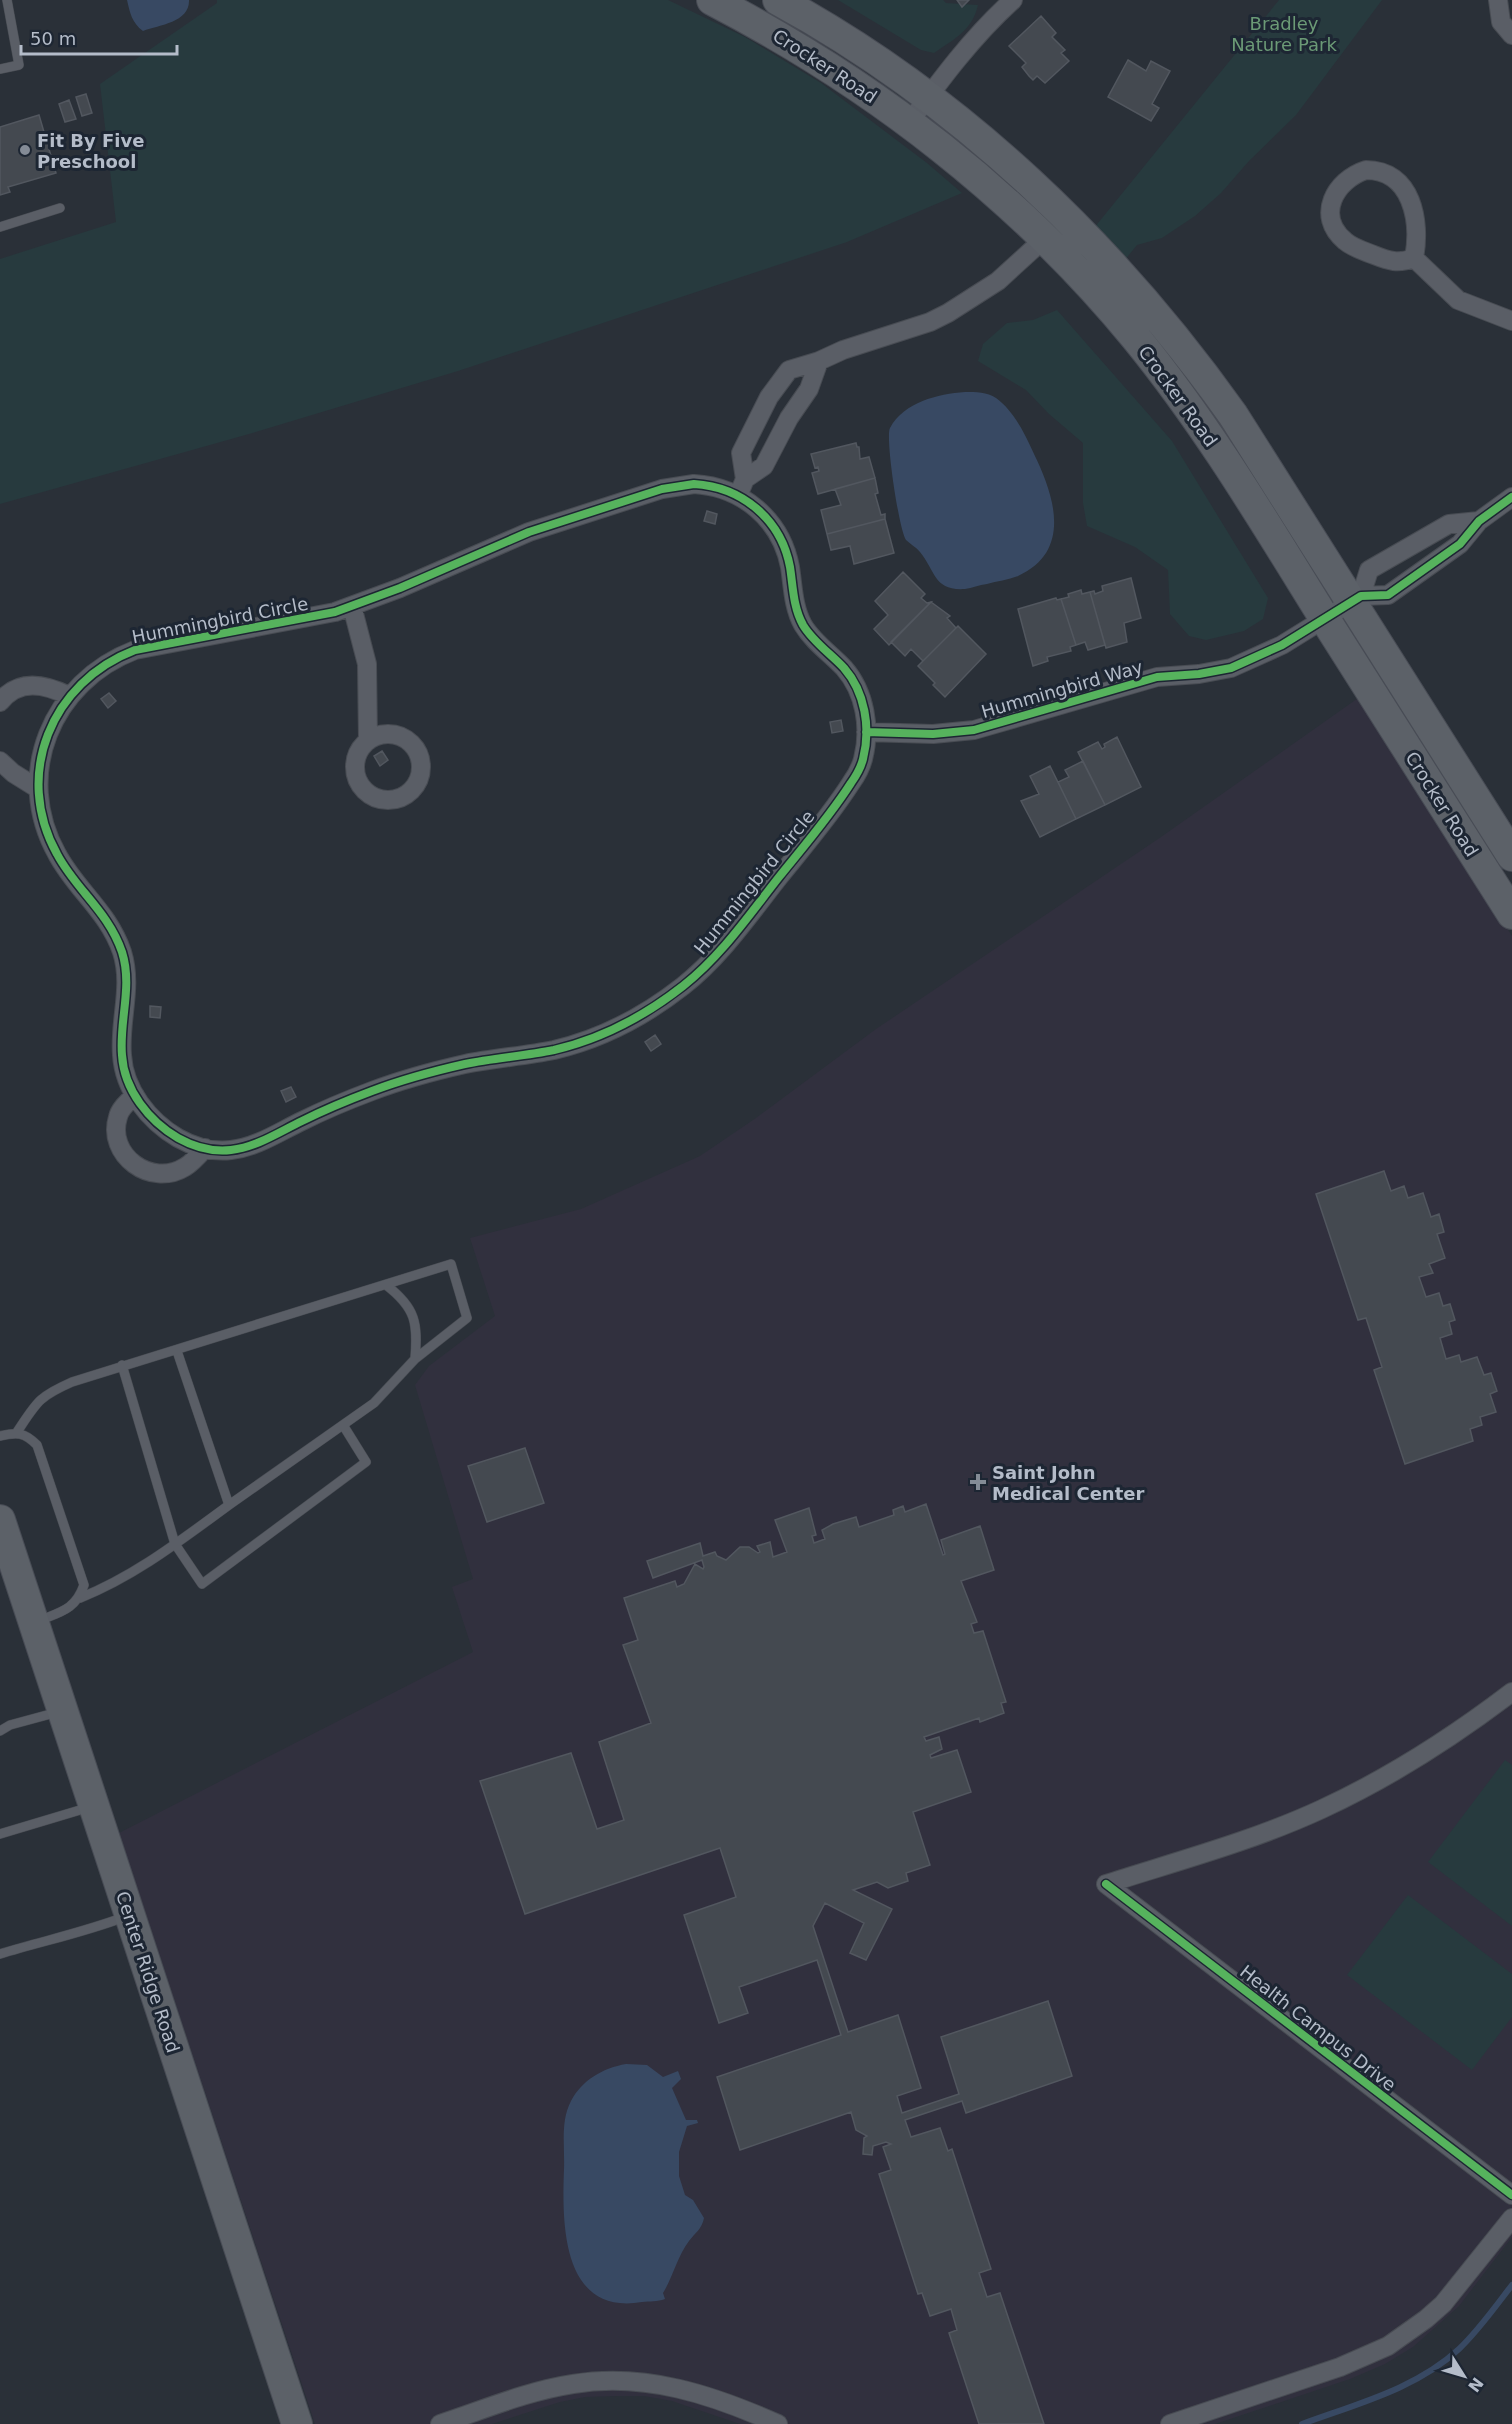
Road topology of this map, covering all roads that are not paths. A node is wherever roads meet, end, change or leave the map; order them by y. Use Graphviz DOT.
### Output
graph roads {
  1 [pos="7,0"];
  2 [pos="712,0"];
  3 [pos="778,0"];
  4 [pos="1013,0"];
  5 [pos="1498,0"];
  6 [pos="1512,35"];
  7 [pos="0,69"];
  8 [pos="928,97"];
  9 [pos="909,123"];
  10 [pos="60,208"];
  11 [pos="0,227"];
  12 [pos="1044,238"];
  13 [pos="1414,258"];
  14 [pos="1512,321"];
  15 [pos="819,361"];
  16 [pos="741,487"];
  17 [pos="1512,497"];
  18 [pos="1479,521"];
  19 [pos="1356,599"];
  20 [pos="352,606"];
  21 [pos="1325,619"];
  22 [pos="69,696"];
  23 [pos="0,702"];
  24 [pos="866,732"];
  25 [pos="368,741"];
  26 [pos="0,761"];
  27 [pos="37,788"];
  28 [pos="1512,856"];
  29 [pos="1512,914"];
  30 [pos="135,1095"];
  31 [pos="205,1148"];
  32 [pos="386,1285"];
  33 [pos="177,1351"];
  34 [pos="415,1359"];
  35 [pos="122,1365"];
  36 [pos="343,1425"];
  37 [pos="17,1432"];
  38 [pos="0,1436"];
  39 [pos="229,1505"];
  40 [pos="0,1520"];
  41 [pos="175,1544"];
  42 [pos="80,1598"];
  43 [pos="34,1623"];
  44 [pos="1512,1692"];
  45 [pos="63,1711"];
  46 [pos="0,1731"];
  47 [pos="94,1806"];
  48 [pos="0,1834"];
  49 [pos="129,1915"];
  50 [pos="0,1954"];
  51 [pos="1512,2195"];
  52 [pos="1512,2218"];
  53 [pos="297,2424"];
  54 [pos="440,2424"];
  55 [pos="778,2424"];
  56 [pos="1170,2424"];
  1 -- 7 [label="lane"];
  2 -- 9 [label="main road, Crocker Road"];
  3 -- 8 [label="main road, Crocker Road"];
  4 -- 8 [label="street"];
  5 -- 6 [label="street"];
  8 -- 9 [label="street"];
  8 -- 19 [label="main road, Crocker Road"];
  9 -- 12 [label="main road, Crocker Road"];
  10 -- 11 [label="lane"];
  12 -- 15 [label="street"];
  12 -- 21 [label="main road, Crocker Road"];
  13 -- 13 [label="street"];
  13 -- 14 [label="street"];
  15 -- 16 [label="street"];
  15 -- 16 [label="street"];
  16 -- 20 [label="street, Hummingbird Circle"];
  16 -- 24 [label="street, Hummingbird Circle"];
  17 -- 18 [label="street"];
  18 -- 19 [label="street"];
  18 -- 19 [label="street"];
  19 -- 21 [label="street, Hummingbird Way"];
  19 -- 28 [label="main road, Crocker Road"];
  20 -- 22 [label="street, Hummingbird Circle"];
  20 -- 25 [label="street"];
  21 -- 24 [label="street, Hummingbird Way"];
  21 -- 29 [label="main road, Crocker Road"];
  22 -- 23 [label="street"];
  22 -- 27 [label="street, Hummingbird Circle"];
  24 -- 31 [label="street, Hummingbird Circle"];
  26 -- 27 [label="street"];
  27 -- 30 [label="street, Hummingbird Circle"];
  30 -- 31 [label="street, Hummingbird Circle"];
  30 -- 31 [label="street"];
  32 -- 33 [label="lane"];
  32 -- 34 [label="lane"];
  32 -- 34 [label="lane"];
  33 -- 35 [label="lane"];
  33 -- 39 [label="lane"];
  34 -- 36 [label="lane"];
  35 -- 37 [label="lane"];
  35 -- 41 [label="lane"];
  36 -- 39 [label="lane"];
  36 -- 41 [label="lane"];
  37 -- 38 [label="lane"];
  37 -- 42 [label="lane"];
  39 -- 41 [label="lane"];
  40 -- 43 [label="main road, Center Ridge Road"];
  41 -- 42 [label="lane"];
  42 -- 43 [label="lane"];
  43 -- 45 [label="main road, Center Ridge Road"];
  44 -- 51 [label="street, Health Campus Drive"];
  45 -- 46 [label="lane"];
  45 -- 47 [label="main road, Center Ridge Road"];
  47 -- 48 [label="lane"];
  47 -- 49 [label="main road, Center Ridge Road"];
  49 -- 50 [label="lane"];
  49 -- 53 [label="main road, Center Ridge Road"];
  52 -- 56 [label="street"];
  54 -- 55 [label="street"];
}
